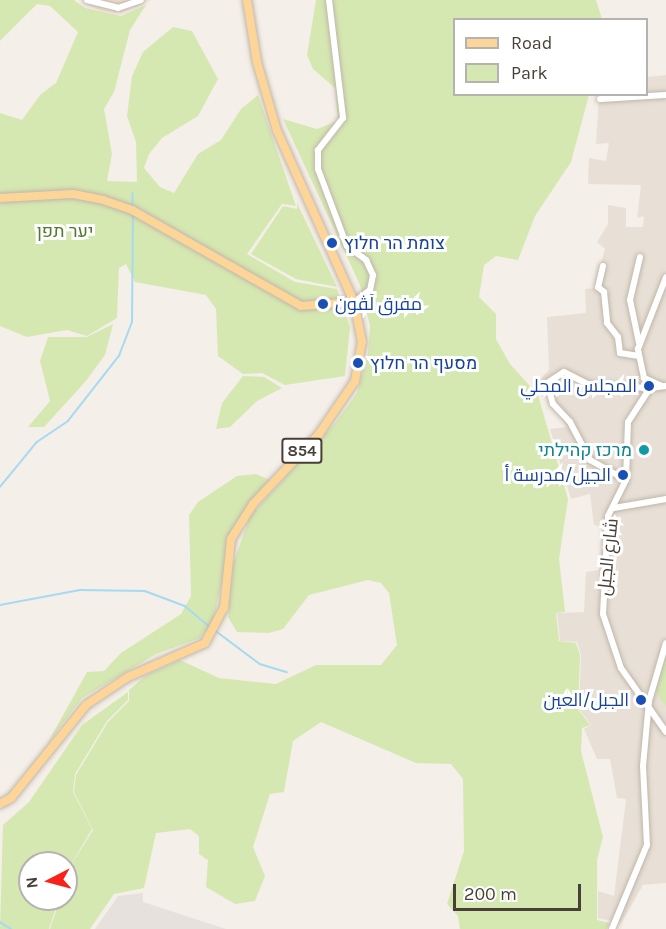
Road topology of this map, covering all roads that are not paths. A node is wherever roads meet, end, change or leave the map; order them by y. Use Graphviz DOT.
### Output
graph roads {
  1 [pos="87,0"];
  2 [pos="141,0"];
  3 [pos="247,0"];
  4 [pos="329,0"];
  5 [pos="666,95"];
  6 [pos="600,99"];
  7 [pos="0,198"];
  8 [pos="640,257"];
  9 [pos="603,266"];
  10 [pos="666,277"];
  11 [pos="354,302"];
  12 [pos="639,343"];
  13 [pos="639,356"];
  14 [pos="664,386"];
  15 [pos="650,388"];
  16 [pos="626,480"];
  17 [pos="666,499"];
  18 [pos="614,508"];
  19 [pos="666,643"];
  20 [pos="649,701"];
  21 [pos="666,732"];
  22 [pos="0,804"];
  23 [pos="612,929"];
  1 -- 2 [label="street"];
  3 -- 11 [label="main road, 854"];
  4 -- 11 [label="street"];
  5 -- 6 [label="street"];
  7 -- 11 [label="main road"];
  8 -- 12 [label="street"];
  9 -- 13 [label="street"];
  10 -- 12 [label="street"];
  11 -- 22 [label="main road, 854"];
  12 -- 13 [label="street"];
  13 -- 14 [label="street"];
  14 -- 15 [label="street"];
  15 -- 16 [label="street, شارع الجبل"];
  15 -- 16 [label="street"];
  16 -- 18 [label="street, شارع الجبل"];
  17 -- 18 [label="street"];
  18 -- 20 [label="street, شارع الجبل"];
  19 -- 20 [label="street"];
  20 -- 21 [label="street, شارع الجبل"];
  20 -- 23 [label="street"];
}
